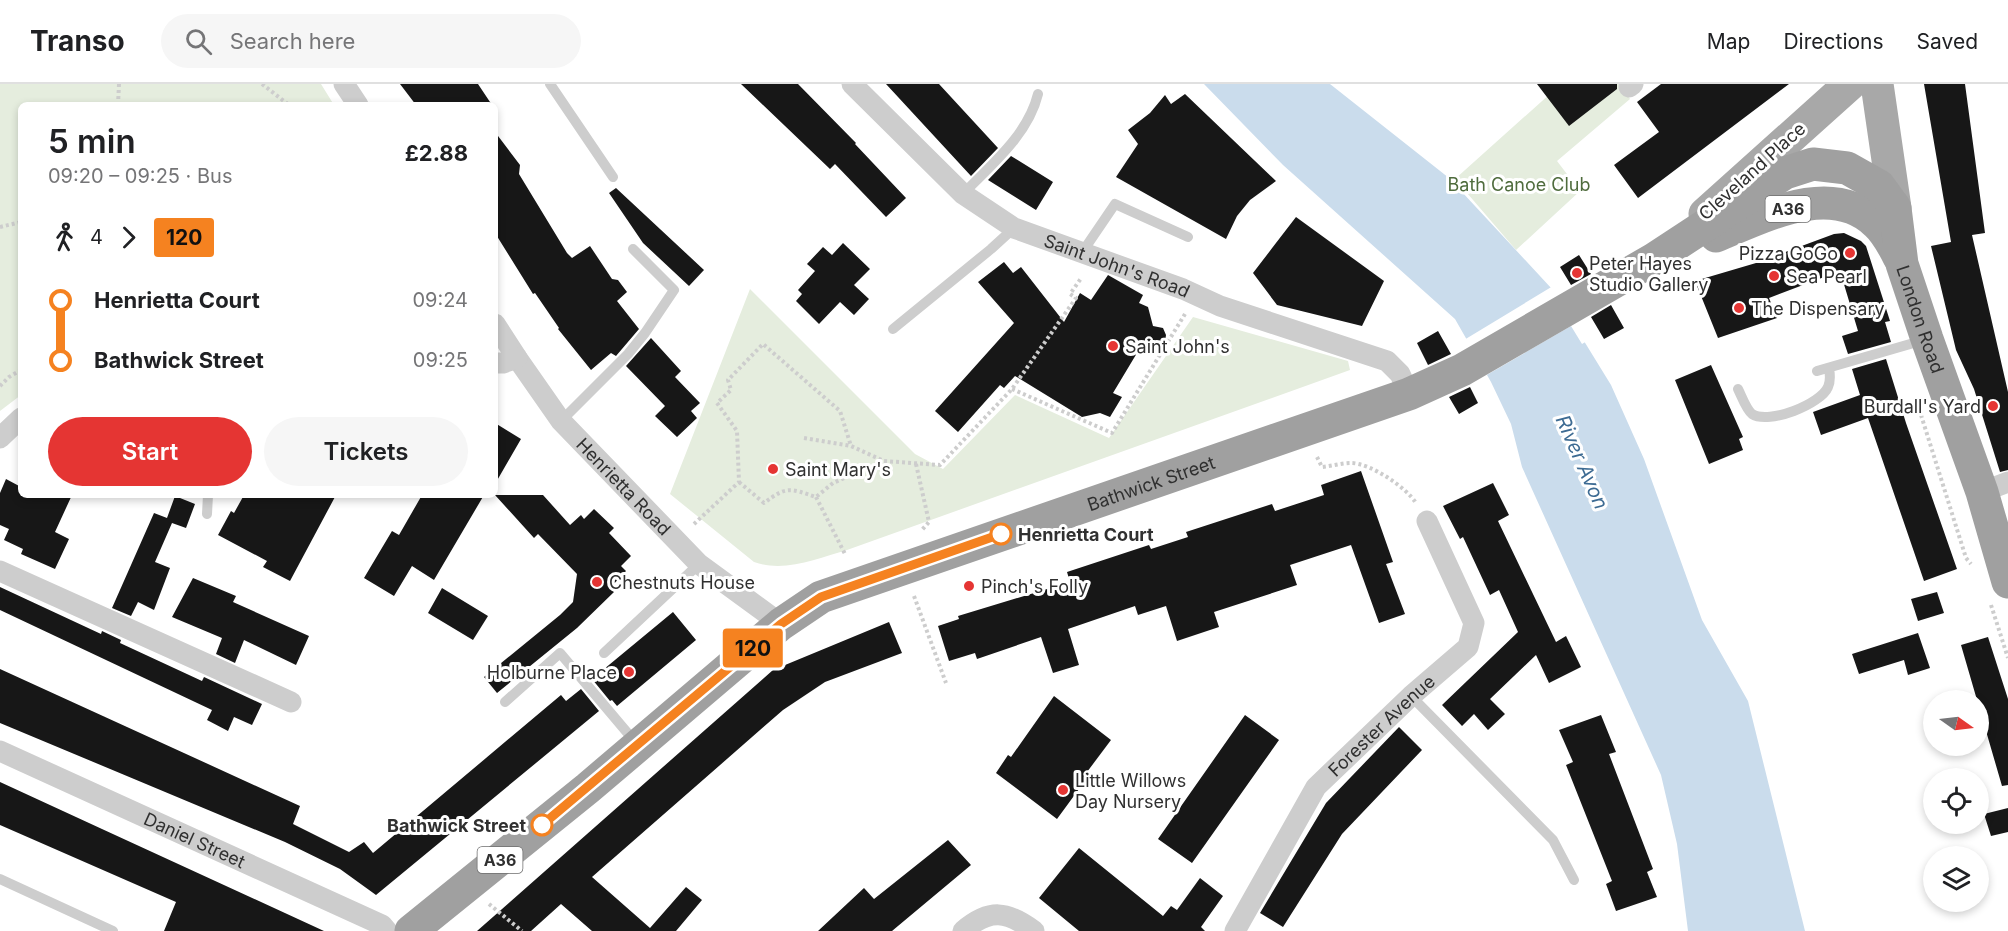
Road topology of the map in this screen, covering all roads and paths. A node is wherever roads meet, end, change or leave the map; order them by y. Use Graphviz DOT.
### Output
graph roads {
  1 [pos="119,84"];
  2 [pos="262,84"];
  3 [pos="344,84"];
  4 [pos="550,84"];
  5 [pos="852,84"];
  6 [pos="1850,84"];
  7 [pos="1877,84"];
  8 [pos="1038,94"];
  9 [pos="118,102"];
  10 [pos="285,102"];
  11 [pos="356,102"];
  12 [pos="613,177"];
  13 [pos="1888,188"];
  14 [pos="963,194"];
  15 [pos="1838,204"];
  16 [pos="18,223"];
  17 [pos="0,227"];
  18 [pos="1014,228"];
  19 [pos="1188,237"];
  20 [pos="633,249"];
  21 [pos="1080,254"];
  22 [pos="1654,259"];
  23 [pos="1902,264"];
  24 [pos="1070,294"];
  25 [pos="1194,294"];
  26 [pos="498,329"];
  27 [pos="893,329"];
  28 [pos="1927,339"];
  29 [pos="517,358"];
  30 [pos="498,363"];
  31 [pos="1829,368"];
  32 [pos="1818,371"];
  33 [pos="18,372"];
  34 [pos="0,386"];
  35 [pos="1012,389"];
  36 [pos="1738,389"];
  37 [pos="1409,394"];
  38 [pos="18,421"];
  39 [pos="561,421"];
  40 [pos="0,438"];
  41 [pos="804,438"];
  42 [pos="851,446"];
  43 [pos="1317,457"];
  44 [pos="884,461"];
  45 [pos="916,464"];
  46 [pos="739,482"];
  47 [pos="1395,483"];
  48 [pos="1995,487"];
  49 [pos="816,497"];
  50 [pos="208,498"];
  51 [pos="207,514"];
  52 [pos="1427,521"];
  53 [pos="694,524"];
  54 [pos="920,531"];
  55 [pos="845,554"];
  56 [pos="699,564"];
  57 [pos="0,571"];
  58 [pos="2008,582"];
  59 [pos="914,596"];
  60 [pos="781,624"];
  61 [pos="604,653"];
  62 [pos="946,683"];
  63 [pos="1411,696"];
  64 [pos="291,702"];
  65 [pos="505,702"];
  66 [pos="638,746"];
  67 [pos="0,751"];
  68 [pos="0,879"];
  69 [pos="1574,880"];
  70 [pos="468,887"];
  71 [pos="113,931"];
  72 [pos="387,931"];
  73 [pos="411,931"];
  74 [pos="522,931"];
  75 [pos="963,931"];
  76 [pos="1034,931"];
  77 [pos="1235,931"];
  1 -- 9 [label="path"];
  2 -- 10 [label="path"];
  3 -- 11 [label="street"];
  4 -- 12 [label="lane"];
  5 -- 14 [label="street, Saint John's Road"];
  6 -- 22 [label="main road, Cleveland Place / A36"];
  7 -- 13 [label="main road, London Road"];
  8 -- 14 [label="lane"];
  13 -- 15 [label="highway, Cleveland Place / A36"];
  13 -- 22 [label="highway, Cleveland Place / A36"];
  13 -- 23 [label="highway, London Road"];
  14 -- 18 [label="street, Saint John's Road"];
  15 -- 22 [label="highway, Cleveland Place / A36"];
  15 -- 23 [label="highway, Cleveland Place / A36"];
  16 -- 17 [label="path"];
  18 -- 21 [label="street, Saint John's Road"];
  18 -- 27 [label="lane"];
  19 -- 21 [label="lane"];
  20 -- 39 [label="lane"];
  21 -- 25 [label="street, Saint John's Road"];
  22 -- 37 [label="highway, Bathwick Street / A36"];
  23 -- 28 [label="highway, London Road"];
  24 -- 35 [label="path"];
  25 -- 35 [label="path"];
  25 -- 37 [label="street, Saint John's Road"];
  26 -- 29 [label="street, Henrietta Road"];
  28 -- 31 [label="lane"];
  28 -- 48 [label="highway, London Road"];
  29 -- 30 [label="street"];
  29 -- 39 [label="street, Henrietta Road"];
  31 -- 32 [label="lane"];
  31 -- 36 [label="lane"];
  33 -- 34 [label="path"];
  35 -- 45 [label="path"];
  37 -- 60 [label="highway, Bathwick Street / A36"];
  38 -- 40 [label="street"];
  39 -- 56 [label="street, Henrietta Road"];
  41 -- 42 [label="path"];
  42 -- 44 [label="path"];
  42 -- 46 [label="path"];
  43 -- 47 [label="path"];
  44 -- 45 [label="path"];
  44 -- 49 [label="path"];
  45 -- 54 [label="path"];
  46 -- 49 [label="path"];
  46 -- 53 [label="path"];
  48 -- 58 [label="highway, London Road"];
  49 -- 55 [label="path"];
  50 -- 51 [label="lane"];
  52 -- 63 [label="street, Forester Avenue"];
  56 -- 60 [label="street, Henrietta Road"];
  56 -- 61 [label="lane"];
  57 -- 64 [label="street"];
  59 -- 62 [label="path"];
  60 -- 66 [label="highway, Bathwick Street / A36"];
  63 -- 69 [label="lane"];
  63 -- 77 [label="street, Forester Avenue"];
  65 -- 66 [label="lane"];
  66 -- 70 [label="highway, Bathwick Street / A36"];
  67 -- 72 [label="street, Daniel Street"];
  68 -- 71 [label="lane"];
  70 -- 73 [label="highway, Bathwick Street / A36"];
  70 -- 74 [label="path"];
  75 -- 76 [label="street"];
}
